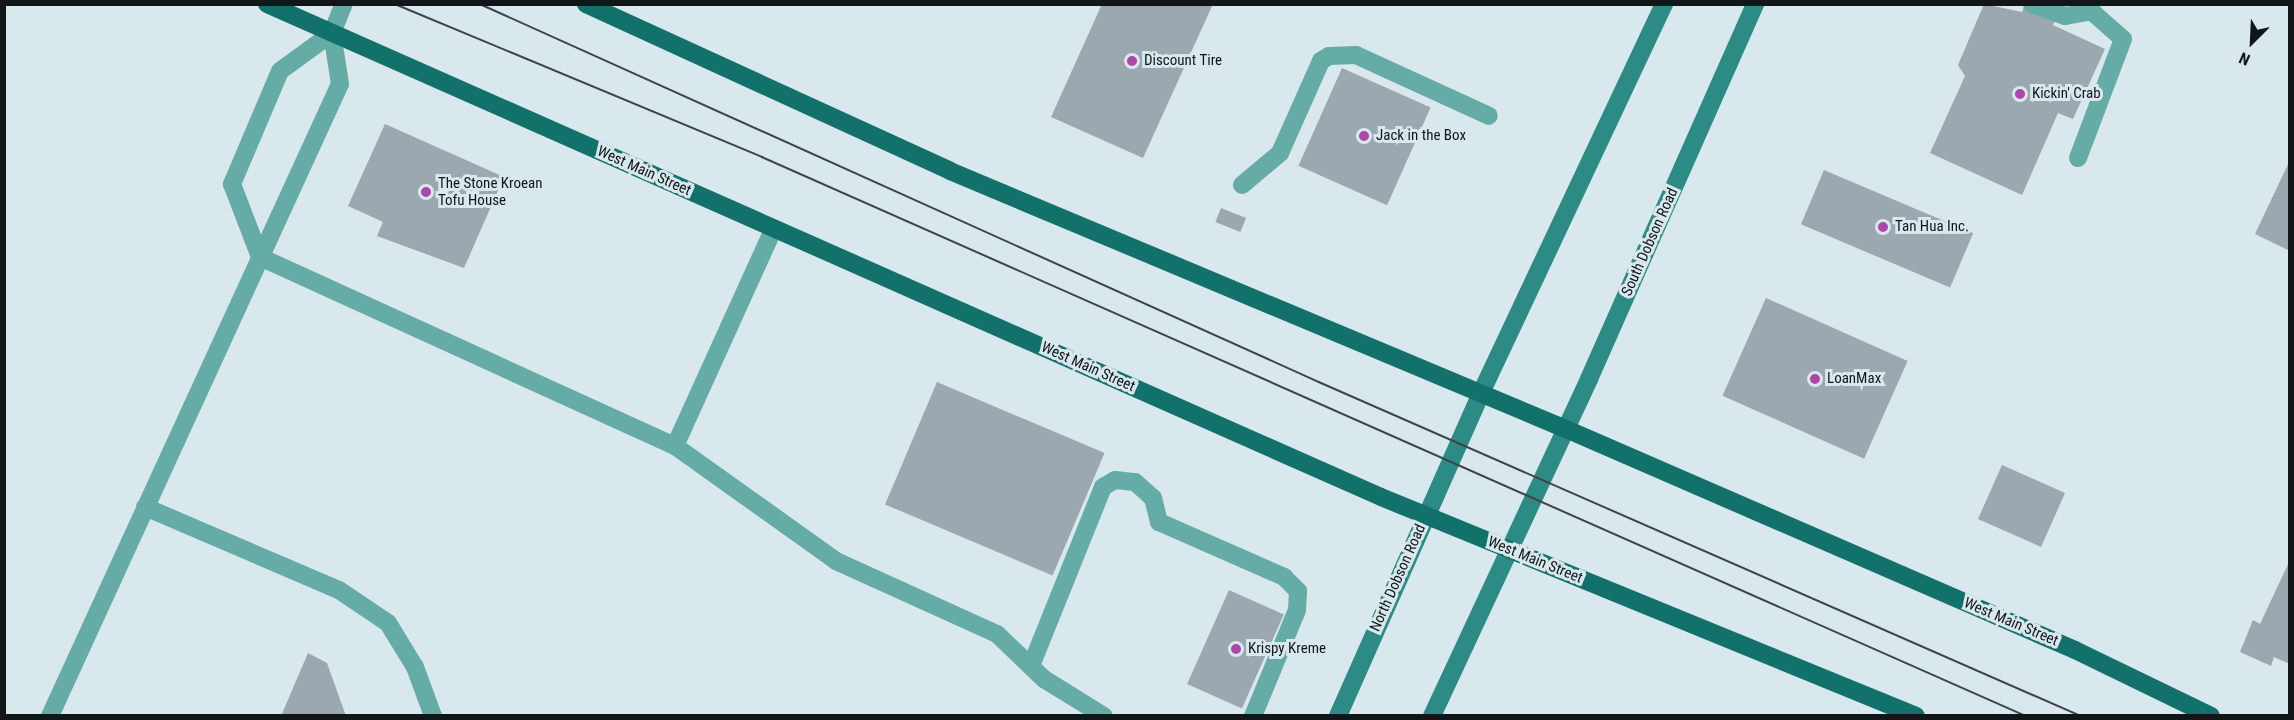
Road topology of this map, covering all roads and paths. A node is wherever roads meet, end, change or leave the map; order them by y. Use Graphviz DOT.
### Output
graph roads {
  1 [pos="267,4"];
  2 [pos="344,4"];
  3 [pos="586,4"];
  4 [pos="1665,4"];
  5 [pos="1755,4"];
  6 [pos="2032,4"];
  7 [pos="2088,8"];
  8 [pos="332,33"];
  9 [pos="1488,116"];
  10 [pos="2078,158"];
  11 [pos="1242,185"];
  12 [pos="774,228"];
  13 [pos="260,257"];
  14 [pos="1481,393"];
  15 [pos="1566,429"];
  16 [pos="675,446"];
  17 [pos="145,507"];
  18 [pos="1426,515"];
  19 [pos="1510,550"];
  20 [pos="1031,666"];
  21 [pos="50,716"];
  22 [pos="433,716"];
  23 [pos="1104,716"];
  24 [pos="1252,716"];
  25 [pos="1338,716"];
  26 [pos="1432,716"];
  27 [pos="1916,716"];
  28 [pos="2211,716"];
  1 -- 8 [label="main road, West Main Street"];
  2 -- 8 [label="lane"];
  3 -- 14 [label="main road, West Main Street"];
  4 -- 14 [label="main road"];
  5 -- 15 [label="main road, South Dobson Road"];
  6 -- 7 [label="lane"];
  7 -- 10 [label="lane"];
  8 -- 12 [label="main road, West Main Street"];
  8 -- 13 [label="lane"];
  8 -- 13 [label="lane"];
  9 -- 11 [label="lane"];
  12 -- 16 [label="lane"];
  12 -- 18 [label="main road, West Main Street"];
  13 -- 16 [label="lane"];
  13 -- 17 [label="lane"];
  14 -- 15 [label="main road, West Main Street"];
  14 -- 18 [label="main road, North Dobson Road"];
  15 -- 19 [label="main road, South Dobson Road"];
  15 -- 28 [label="main road, West Main Street"];
  16 -- 20 [label="lane"];
  17 -- 21 [label="lane"];
  17 -- 22 [label="lane"];
  18 -- 19 [label="main road, West Main Street"];
  18 -- 25 [label="main road, North Dobson Road"];
  19 -- 26 [label="main road"];
  19 -- 27 [label="main road, West Main Street"];
  20 -- 23 [label="lane"];
  20 -- 24 [label="lane"];
}
